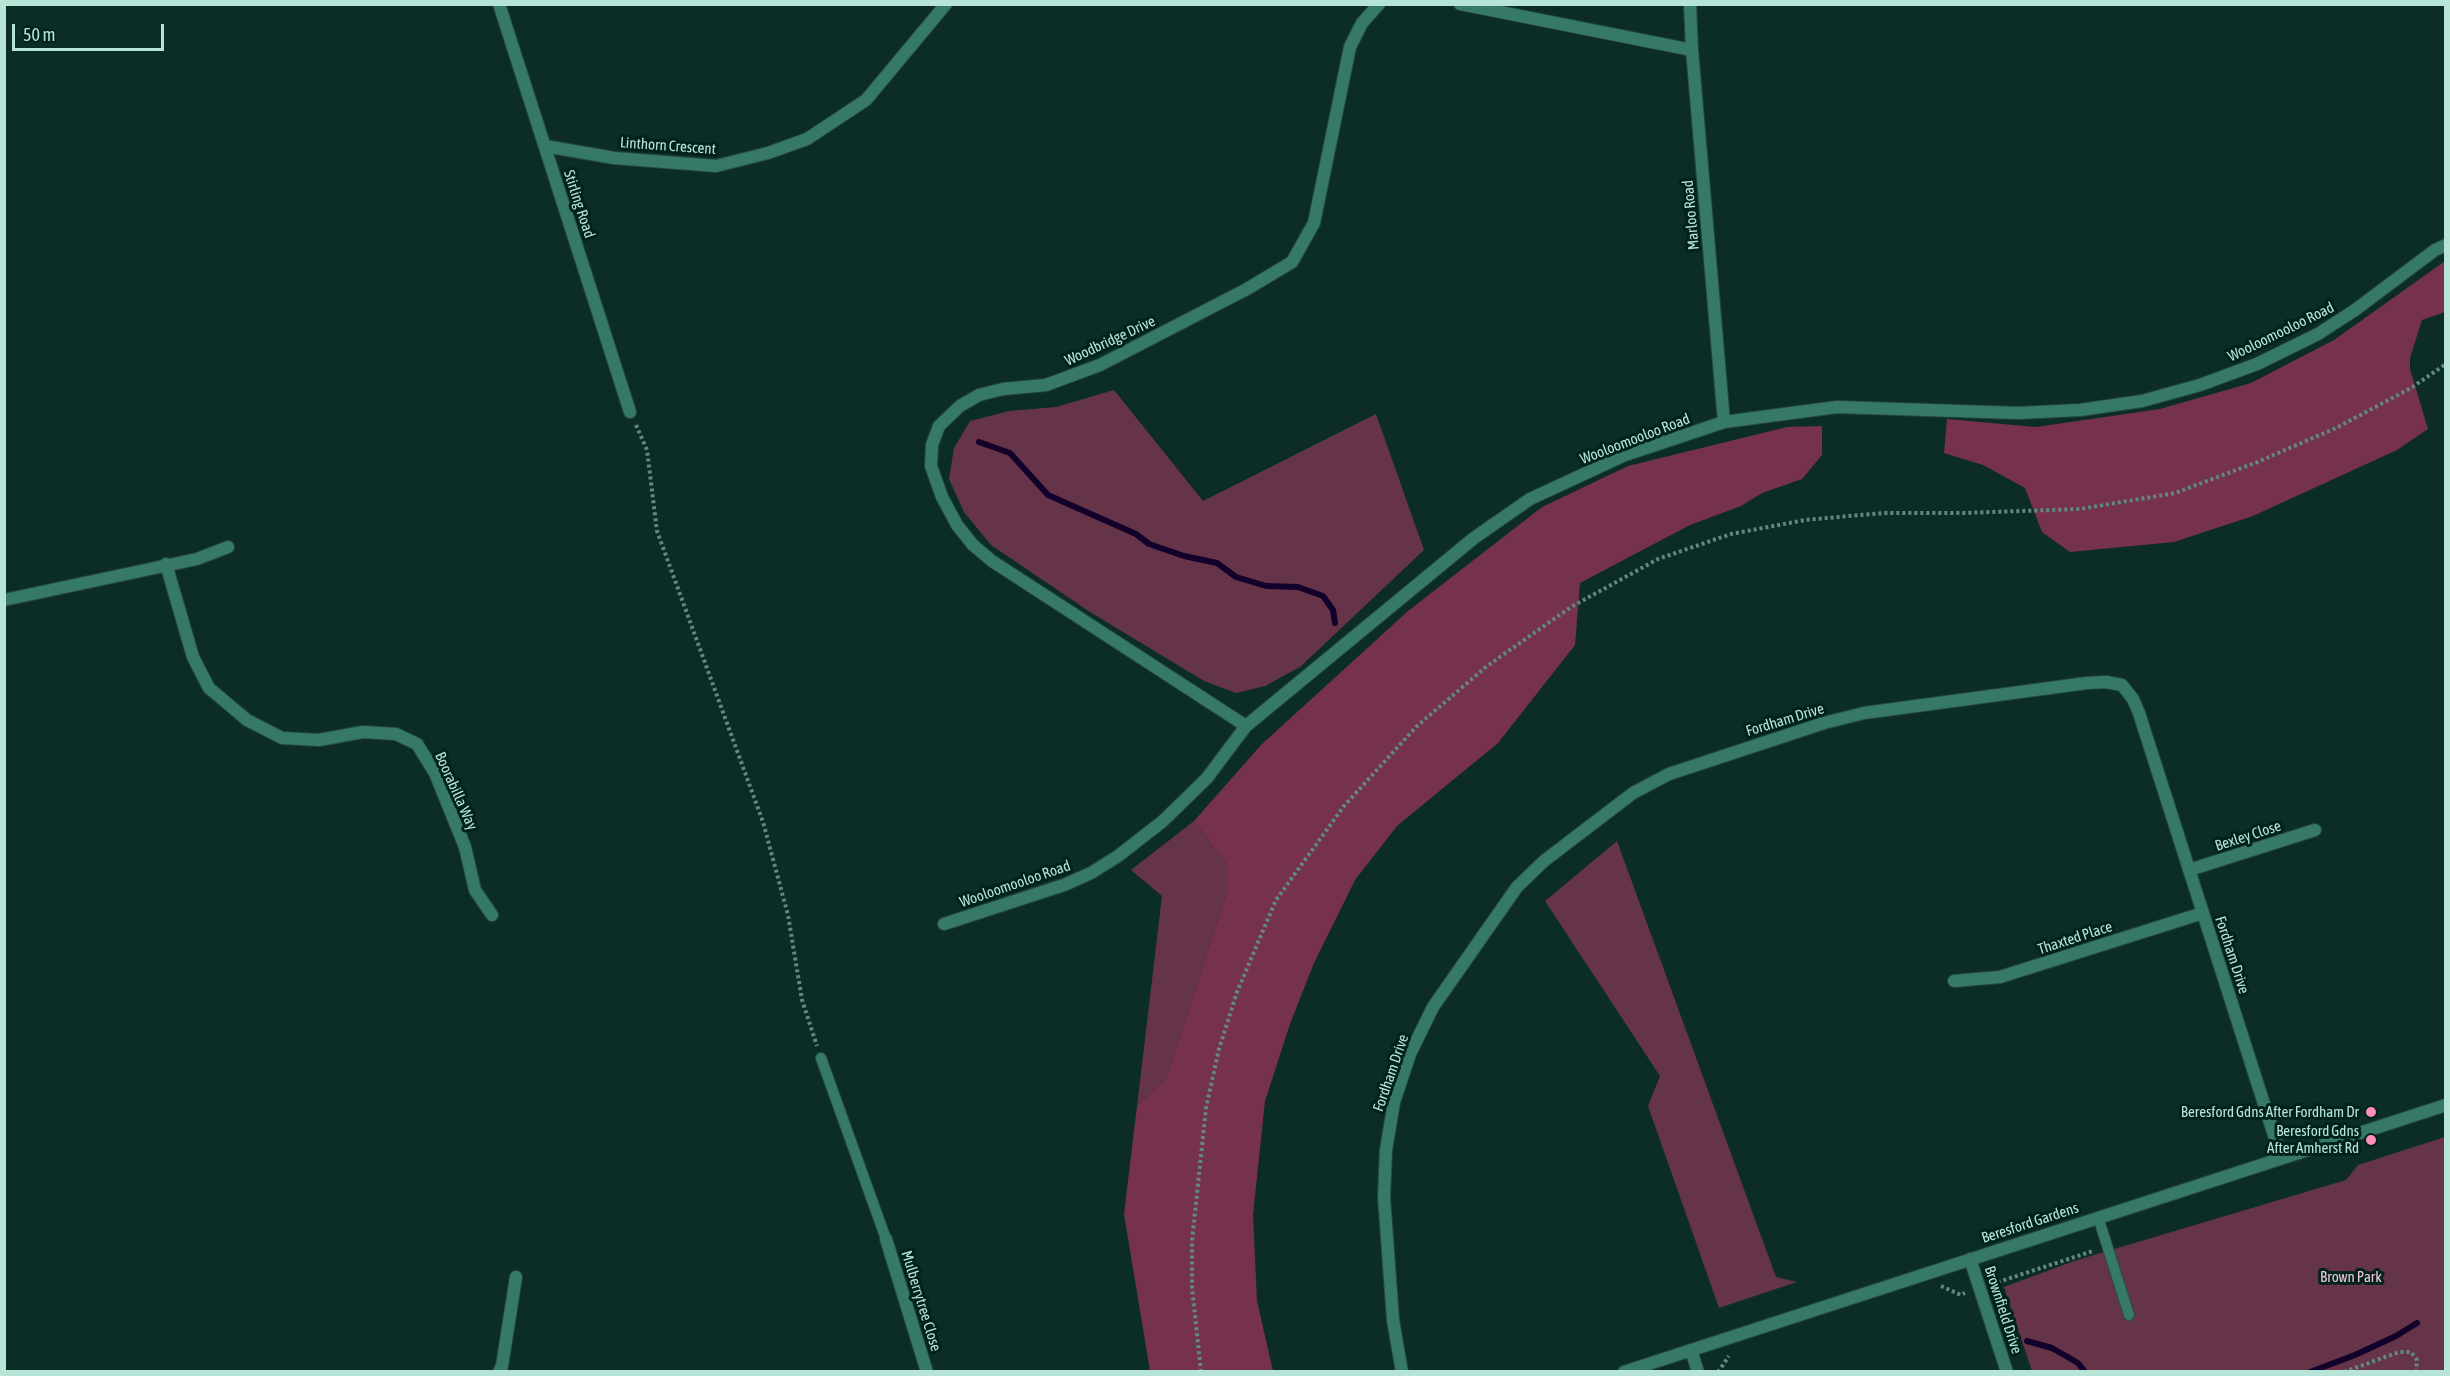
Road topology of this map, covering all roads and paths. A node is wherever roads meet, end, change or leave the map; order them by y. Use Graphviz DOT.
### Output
graph roads {
  1 [pos="500,4"];
  2 [pos="946,4"];
  3 [pos="1379,4"];
  4 [pos="1460,4"];
  5 [pos="1690,4"];
  6 [pos="1692,50"];
  7 [pos="545,146"];
  8 [pos="2445,245"];
  9 [pos="2445,364"];
  10 [pos="630,412"];
  11 [pos="1724,422"];
  12 [pos="228,547"];
  13 [pos="166,564"];
  14 [pos="4,600"];
  15 [pos="1246,726"];
  16 [pos="2315,830"];
  17 [pos="2189,870"];
  18 [pos="2203,914"];
  19 [pos="492,915"];
  20 [pos="944,924"];
  21 [pos="1954,981"];
  22 [pos="821,1059"];
  23 [pos="2445,1105"];
  24 [pos="2281,1157"];
  25 [pos="2098,1217"];
  26 [pos="886,1239"];
  27 [pos="2107,1247"];
  28 [pos="1970,1259"];
  29 [pos="516,1277"];
  30 [pos="1980,1288"];
  31 [pos="2129,1315"];
  32 [pos="1691,1350"];
  33 [pos="499,1371"];
  34 [pos="927,1371"];
  35 [pos="1201,1371"];
  36 [pos="1402,1371"];
  37 [pos="1624,1371"];
  38 [pos="1698,1371"];
  39 [pos="2007,1371"];
  40 [pos="2344,1371"];
  41 [pos="2416,1371"];
  1 -- 7 [label="street, Stirling Road"];
  2 -- 7 [label="street, Linthorn Crescent"];
  3 -- 15 [label="street, Woodbridge Drive"];
  4 -- 6 [label="street"];
  5 -- 6 [label="street, Marloo Road"];
  6 -- 11 [label="street, Marloo Road"];
  7 -- 10 [label="street, Stirling Road"];
  8 -- 11 [label="street, Wooloomooloo Road"];
  9 -- 35 [label="path"];
  10 -- 22 [label="path"];
  11 -- 15 [label="street, Wooloomooloo Road"];
  12 -- 13 [label="street"];
  13 -- 14 [label="street"];
  13 -- 19 [label="street, Boorabilla Way"];
  15 -- 20 [label="street, Wooloomooloo Road"];
  16 -- 17 [label="street, Bexley Close"];
  17 -- 18 [label="street, Fordham Drive"];
  17 -- 36 [label="street, Fordham Drive"];
  18 -- 21 [label="street, Thaxted Place"];
  18 -- 24 [label="street, Fordham Drive"];
  22 -- 26 [label="lane"];
  23 -- 24 [label="street, Beresford Gardens"];
  24 -- 25 [label="street, Beresford Gardens"];
  25 -- 27 [label="lane"];
  25 -- 28 [label="street, Beresford Gardens"];
  26 -- 34 [label="street, Mulberrytree Close"];
  27 -- 30 [label="path"];
  27 -- 31 [label="lane"];
  28 -- 30 [label="street, Brownfield Drive"];
  28 -- 32 [label="street, Beresford Gardens"];
  29 -- 33 [label="street"];
  30 -- 39 [label="street, Brownfield Drive"];
  32 -- 37 [label="street, Beresford Gardens"];
  32 -- 38 [label="street"];
  40 -- 41 [label="path"];
}
